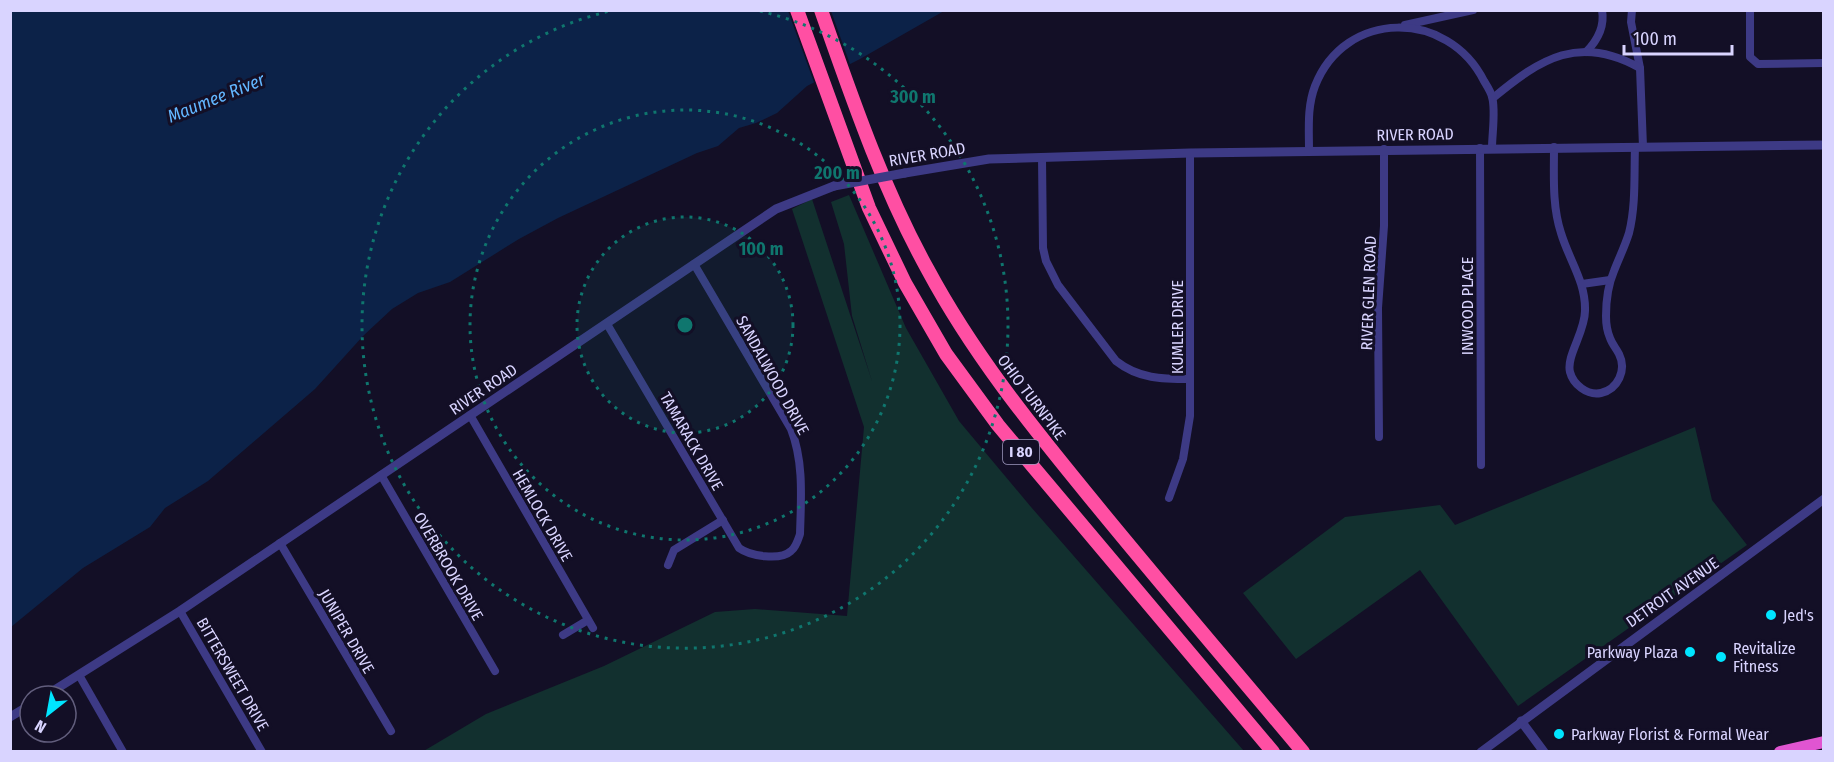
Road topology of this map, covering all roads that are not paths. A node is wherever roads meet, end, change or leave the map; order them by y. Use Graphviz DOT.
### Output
graph roads {
  1 [pos="797,10"];
  2 [pos="821,10"];
  3 [pos="1473,10"];
  4 [pos="1602,10"];
  5 [pos="1632,10"];
  6 [pos="1750,10"];
  7 [pos="1401,26"];
  8 [pos="1586,52"];
  9 [pos="1824,63"];
  10 [pos="1640,68"];
  11 [pos="1493,98"];
  12 [pos="1824,145"];
  13 [pos="1554,147"];
  14 [pos="1639,147"];
  15 [pos="1480,148"];
  16 [pos="1492,148"];
  17 [pos="1384,149"];
  18 [pos="1309,150"];
  19 [pos="1190,153"];
  20 [pos="1042,158"];
  21 [pos="694,264"];
  22 [pos="1610,280"];
  23 [pos="1582,284"];
  24 [pos="607,324"];
  25 [pos="1190,379"];
  26 [pos="470,416"];
  27 [pos="1379,437"];
  28 [pos="1481,465"];
  29 [pos="381,475"];
  30 [pos="1169,498"];
  31 [pos="1824,500"];
  32 [pos="723,520"];
  33 [pos="280,543"];
  34 [pos="766,556"];
  35 [pos="668,565"];
  36 [pos="180,610"];
  37 [pos="563,635"];
  38 [pos="495,671"];
  39 [pos="79,675"];
  40 [pos="64,684"];
  41 [pos="1521,721"];
  42 [pos="391,731"];
  43 [pos="1824,742"];
  44 [pos="123,752"];
  45 [pos="262,752"];
  46 [pos="1273,752"];
  47 [pos="1303,752"];
  48 [pos="1481,752"];
  49 [pos="1544,752"];
  50 [pos="1780,752"];
  1 -- 46 [label="highway, I 80"];
  2 -- 47 [label="highway, OHIO TURNPIKE / I 80"];
  3 -- 7 [label="street"];
  4 -- 8 [label="street"];
  5 -- 10 [label="street"];
  6 -- 9 [label="street"];
  7 -- 11 [label="street"];
  7 -- 18 [label="street"];
  8 -- 10 [label="street"];
  8 -- 11 [label="street"];
  10 -- 14 [label="street"];
  11 -- 16 [label="street"];
  12 -- 14 [label="street, RIVER ROAD"];
  13 -- 14 [label="street, RIVER ROAD"];
  13 -- 16 [label="street, RIVER ROAD"];
  13 -- 23 [label="street"];
  14 -- 22 [label="street"];
  15 -- 16 [label="street, RIVER ROAD"];
  15 -- 17 [label="street, RIVER ROAD"];
  15 -- 28 [label="street, INWOOD PLACE"];
  17 -- 18 [label="street, RIVER ROAD"];
  17 -- 27 [label="street, RIVER GLEN ROAD"];
  18 -- 19 [label="street, RIVER ROAD"];
  19 -- 20 [label="street, RIVER ROAD"];
  19 -- 25 [label="street, KUMLER DRIVE"];
  20 -- 21 [label="street, RIVER ROAD, bridge"];
  20 -- 25 [label="street"];
  21 -- 24 [label="street, RIVER ROAD"];
  21 -- 34 [label="street, SANDALWOOD DRIVE"];
  22 -- 23 [label="street"];
  22 -- 23 [label="street"];
  24 -- 26 [label="street, RIVER ROAD"];
  24 -- 32 [label="street, TAMARACK DRIVE"];
  25 -- 30 [label="street, KUMLER DRIVE"];
  26 -- 29 [label="street, RIVER ROAD"];
  26 -- 37 [label="street, HEMLOCK DRIVE"];
  29 -- 33 [label="street, RIVER ROAD"];
  29 -- 38 [label="street, OVERBROOK DRIVE"];
  31 -- 41 [label="street, DETROIT AVENUE"];
  32 -- 34 [label="street, TAMARACK DRIVE"];
  32 -- 35 [label="street"];
  33 -- 36 [label="street, RIVER ROAD"];
  33 -- 42 [label="street, JUNIPER DRIVE"];
  36 -- 39 [label="street, RIVER ROAD"];
  36 -- 45 [label="street, BITTERSWEET DRIVE"];
  39 -- 40 [label="street, RIVER ROAD"];
  39 -- 44 [label="street"];
  41 -- 48 [label="street, DETROIT AVENUE"];
  41 -- 49 [label="street"];
  43 -- 50 [label="highway"];
}
